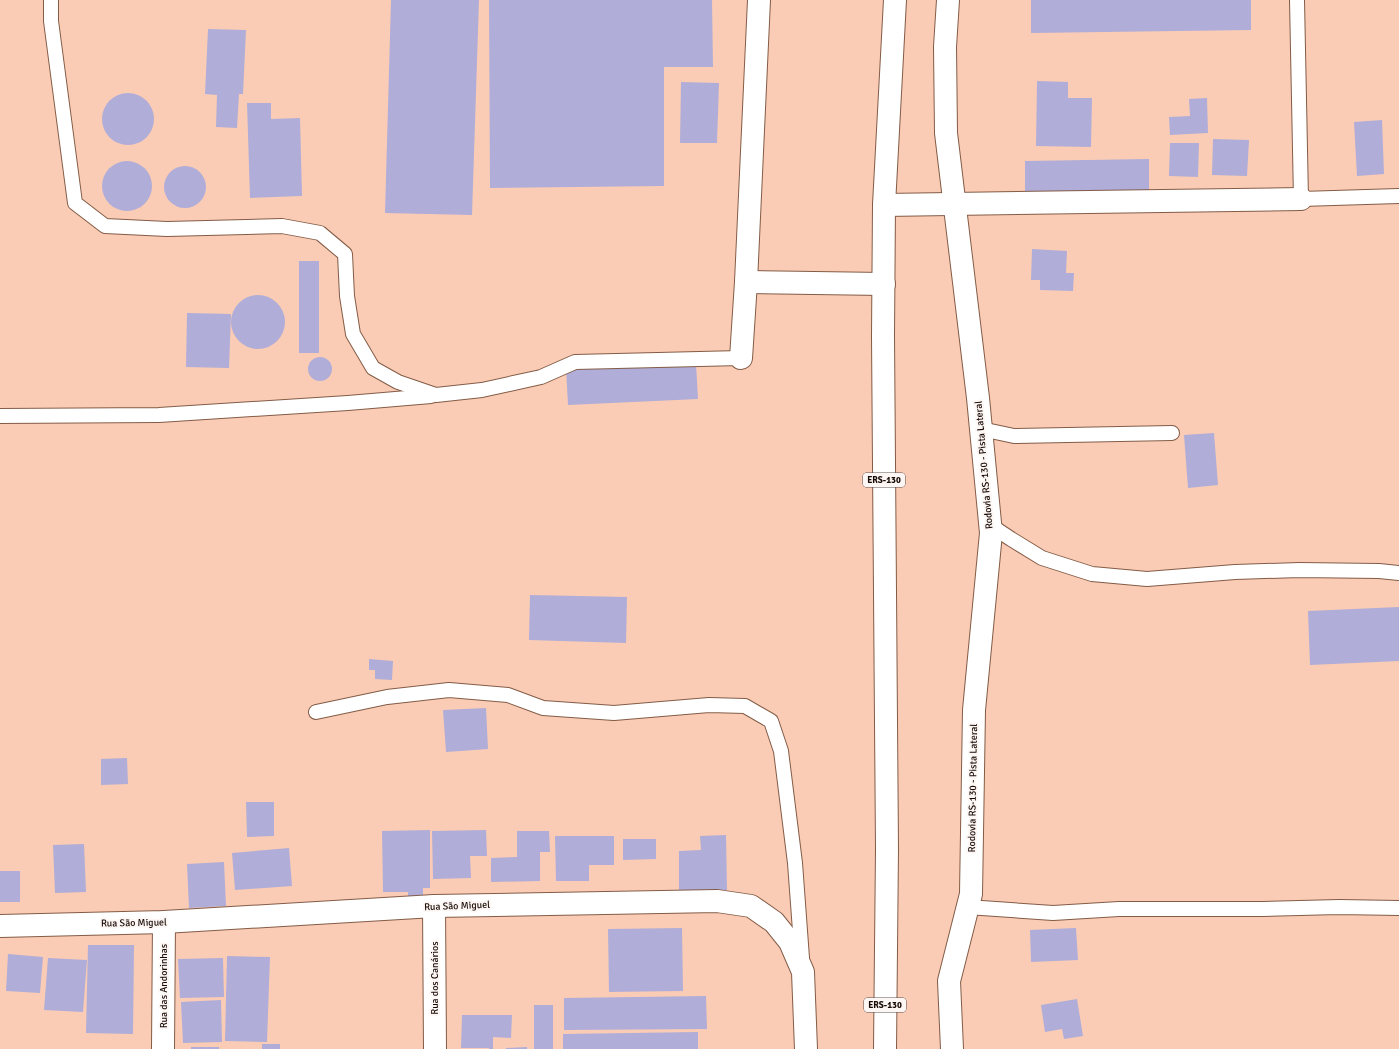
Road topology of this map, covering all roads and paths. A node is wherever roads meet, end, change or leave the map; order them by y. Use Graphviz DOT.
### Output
graph roads {
  1 [pos="51,0"];
  2 [pos="760,0"];
  3 [pos="895,0"];
  4 [pos="948,0"];
  5 [pos="1297,0"];
  6 [pos="1399,196"];
  7 [pos="1301,199"];
  8 [pos="955,204"];
  9 [pos="884,205"];
  10 [pos="746,282"];
  11 [pos="884,284"];
  12 [pos="741,358"];
  13 [pos="436,395"];
  14 [pos="0,416"];
  15 [pos="981,429"];
  16 [pos="1172,433"];
  17 [pos="990,525"];
  18 [pos="1399,573"];
  19 [pos="316,712"];
  20 [pos="434,906"];
  21 [pos="967,907"];
  22 [pos="1399,908"];
  23 [pos="164,922"];
  24 [pos="0,926"];
  25 [pos="803,972"];
  26 [pos="163,1049"];
  27 [pos="435,1049"];
  28 [pos="806,1049"];
  29 [pos="885,1049"];
  30 [pos="952,1049"];
  1 -- 13 [label="lane"];
  2 -- 10 [label="street"];
  3 -- 9 [label="street, ERS-130"];
  4 -- 8 [label="street, Rodovia RS-130 - Pista Lateral"];
  5 -- 7 [label="lane"];
  6 -- 7 [label="lane"];
  7 -- 8 [label="street"];
  8 -- 9 [label="street"];
  8 -- 15 [label="street, Rodovia RS-130 - Pista Lateral"];
  9 -- 11 [label="street, ERS-130"];
  10 -- 11 [label="street"];
  10 -- 12 [label="street"];
  11 -- 29 [label="street, ERS-130"];
  12 -- 13 [label="lane"];
  13 -- 14 [label="lane"];
  15 -- 16 [label="lane"];
  15 -- 17 [label="street, Rodovia RS-130 - Pista Lateral"];
  17 -- 18 [label="lane"];
  17 -- 21 [label="street, Rodovia RS-130 - Pista Lateral"];
  19 -- 25 [label="lane"];
  20 -- 23 [label="street, Rua São Miguel"];
  20 -- 25 [label="street, Rua São Miguel"];
  20 -- 27 [label="street, Rua dos Canários"];
  21 -- 22 [label="lane"];
  21 -- 30 [label="street, Rodovia RS-130 - Pista Lateral"];
  23 -- 24 [label="street, Rua São Miguel"];
  23 -- 26 [label="street, Rua das Andorinhas"];
  25 -- 28 [label="street, Rua São Miguel"];
}
